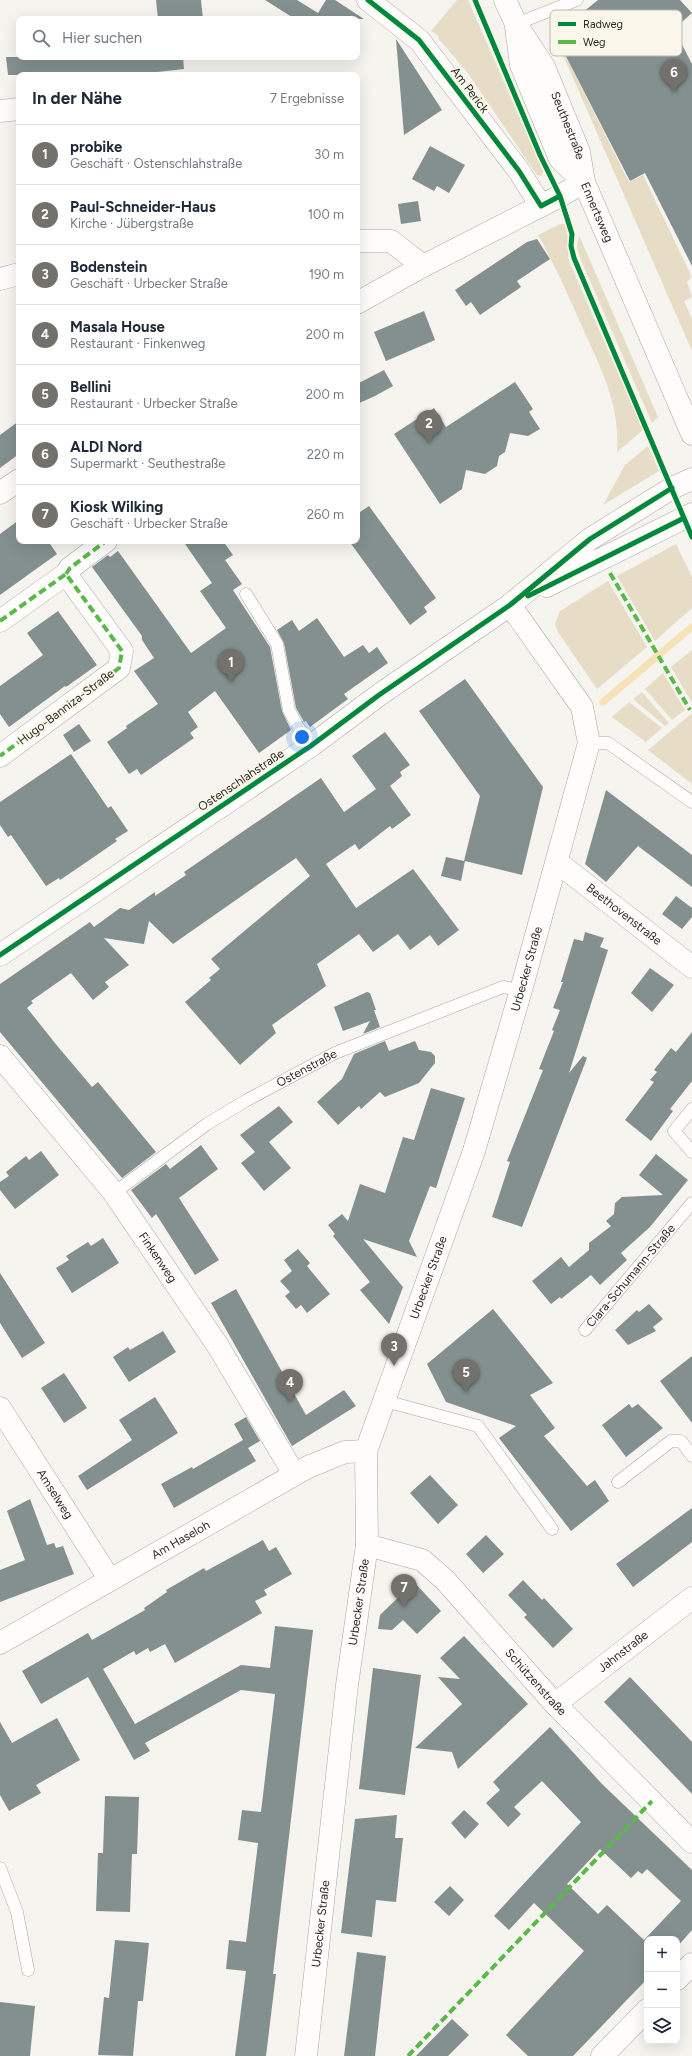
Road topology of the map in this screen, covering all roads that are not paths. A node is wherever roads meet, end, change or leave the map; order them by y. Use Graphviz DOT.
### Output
graph roads {
  1 [pos="368,0"];
  2 [pos="505,0"];
  3 [pos="577,0"];
  4 [pos="552,10"];
  5 [pos="550,11"];
  6 [pos="516,24"];
  7 [pos="16,109"];
  8 [pos="0,111"];
  9 [pos="584,182"];
  10 [pos="541,206"];
  11 [pos="360,241"];
  12 [pos="423,266"];
  13 [pos="16,275"];
  14 [pos="0,279"];
  15 [pos="360,300"];
  16 [pos="692,434"];
  17 [pos="692,479"];
  18 [pos="16,482"];
  19 [pos="0,493"];
  20 [pos="692,514"];
  21 [pos="103,544"];
  22 [pos="66,574"];
  23 [pos="246,594"];
  24 [pos="510,604"];
  25 [pos="0,621"];
  26 [pos="589,742"];
  27 [pos="312,745"];
  28 [pos="0,756"];
  29 [pos="692,802"];
  30 [pos="557,862"];
  31 [pos="0,956"];
  32 [pos="692,968"];
  33 [pos="521,990"];
  34 [pos="0,1056"];
  35 [pos="692,1108"];
  36 [pos="692,1152"];
  37 [pos="114,1193"];
  38 [pos="692,1203"];
  39 [pos="585,1330"];
  40 [pos="385,1401"];
  41 [pos="0,1408"];
  42 [pos="366,1451"];
  43 [pos="692,1456"];
  44 [pos="294,1474"];
  45 [pos="618,1482"];
  46 [pos="552,1529"];
  47 [pos="367,1545"];
  48 [pos="110,1580"];
  49 [pos="692,1598"];
  50 [pos="0,1643"];
  51 [pos="555,1704"];
  52 [pos="692,1842"];
  53 [pos="0,1868"];
  54 [pos="692,1964"];
  55 [pos="28,1970"];
  56 [pos="680,1976"];
  57 [pos="644,2013"];
  58 [pos="306,2056"];
  59 [pos="602,2056"];
  1 -- 10 [label="street, Am Perick"];
  2 -- 6 [label="street, Seuthestraße"];
  3 -- 4 [label="lane"];
  5 -- 6 [label="lane"];
  6 -- 9 [label="street, Seuthestraße"];
  7 -- 8 [label="street"];
  9 -- 10 [label="street, Ennertsweg"];
  9 -- 16 [label="street, Ennertsweg"];
  10 -- 12 [label="street, Ennertsweg"];
  11 -- 12 [label="street"];
  12 -- 15 [label="street, Ennertsweg"];
  13 -- 14 [label="street"];
  17 -- 24 [label="street, Ostenschlahstraße"];
  18 -- 19 [label="street"];
  20 -- 24 [label="street, Ostenschlahstraße"];
  21 -- 22 [label="street"];
  22 -- 25 [label="street"];
  22 -- 28 [label="street, Hugo-Banniza-Straße"];
  23 -- 27 [label="lane"];
  24 -- 26 [label="street, Urbecker Straße"];
  24 -- 27 [label="street, Ostenschlahstraße"];
  26 -- 29 [label="lane"];
  26 -- 30 [label="street, Urbecker Straße"];
  27 -- 31 [label="street, Ostenschlahstraße"];
  30 -- 32 [label="street, Beethovenstraße"];
  30 -- 33 [label="street, Urbecker Straße"];
  33 -- 37 [label="lane, Ostenstraße"];
  33 -- 40 [label="street, Urbecker Straße"];
  34 -- 37 [label="street, Finkenweg"];
  35 -- 36 [label="lane"];
  37 -- 44 [label="street, Finkenweg"];
  38 -- 39 [label="lane, Clara-Schumann-Straße"];
  40 -- 42 [label="street, Urbecker Straße"];
  40 -- 46 [label="lane"];
  41 -- 48 [label="street, Amselweg"];
  42 -- 44 [label="street, Am Haseloh"];
  42 -- 47 [label="street, Urbecker Straße"];
  43 -- 45 [label="lane"];
  44 -- 48 [label="street, Am Haseloh"];
  47 -- 51 [label="street, Schützenstraße"];
  47 -- 58 [label="street, Urbecker Straße"];
  48 -- 50 [label="street, Am Haseloh"];
  49 -- 51 [label="street, Jahnstraße"];
  51 -- 52 [label="street, Schützenstraße"];
  53 -- 55 [label="lane"];
  54 -- 56 [label="street"];
  57 -- 59 [label="street"];
}
